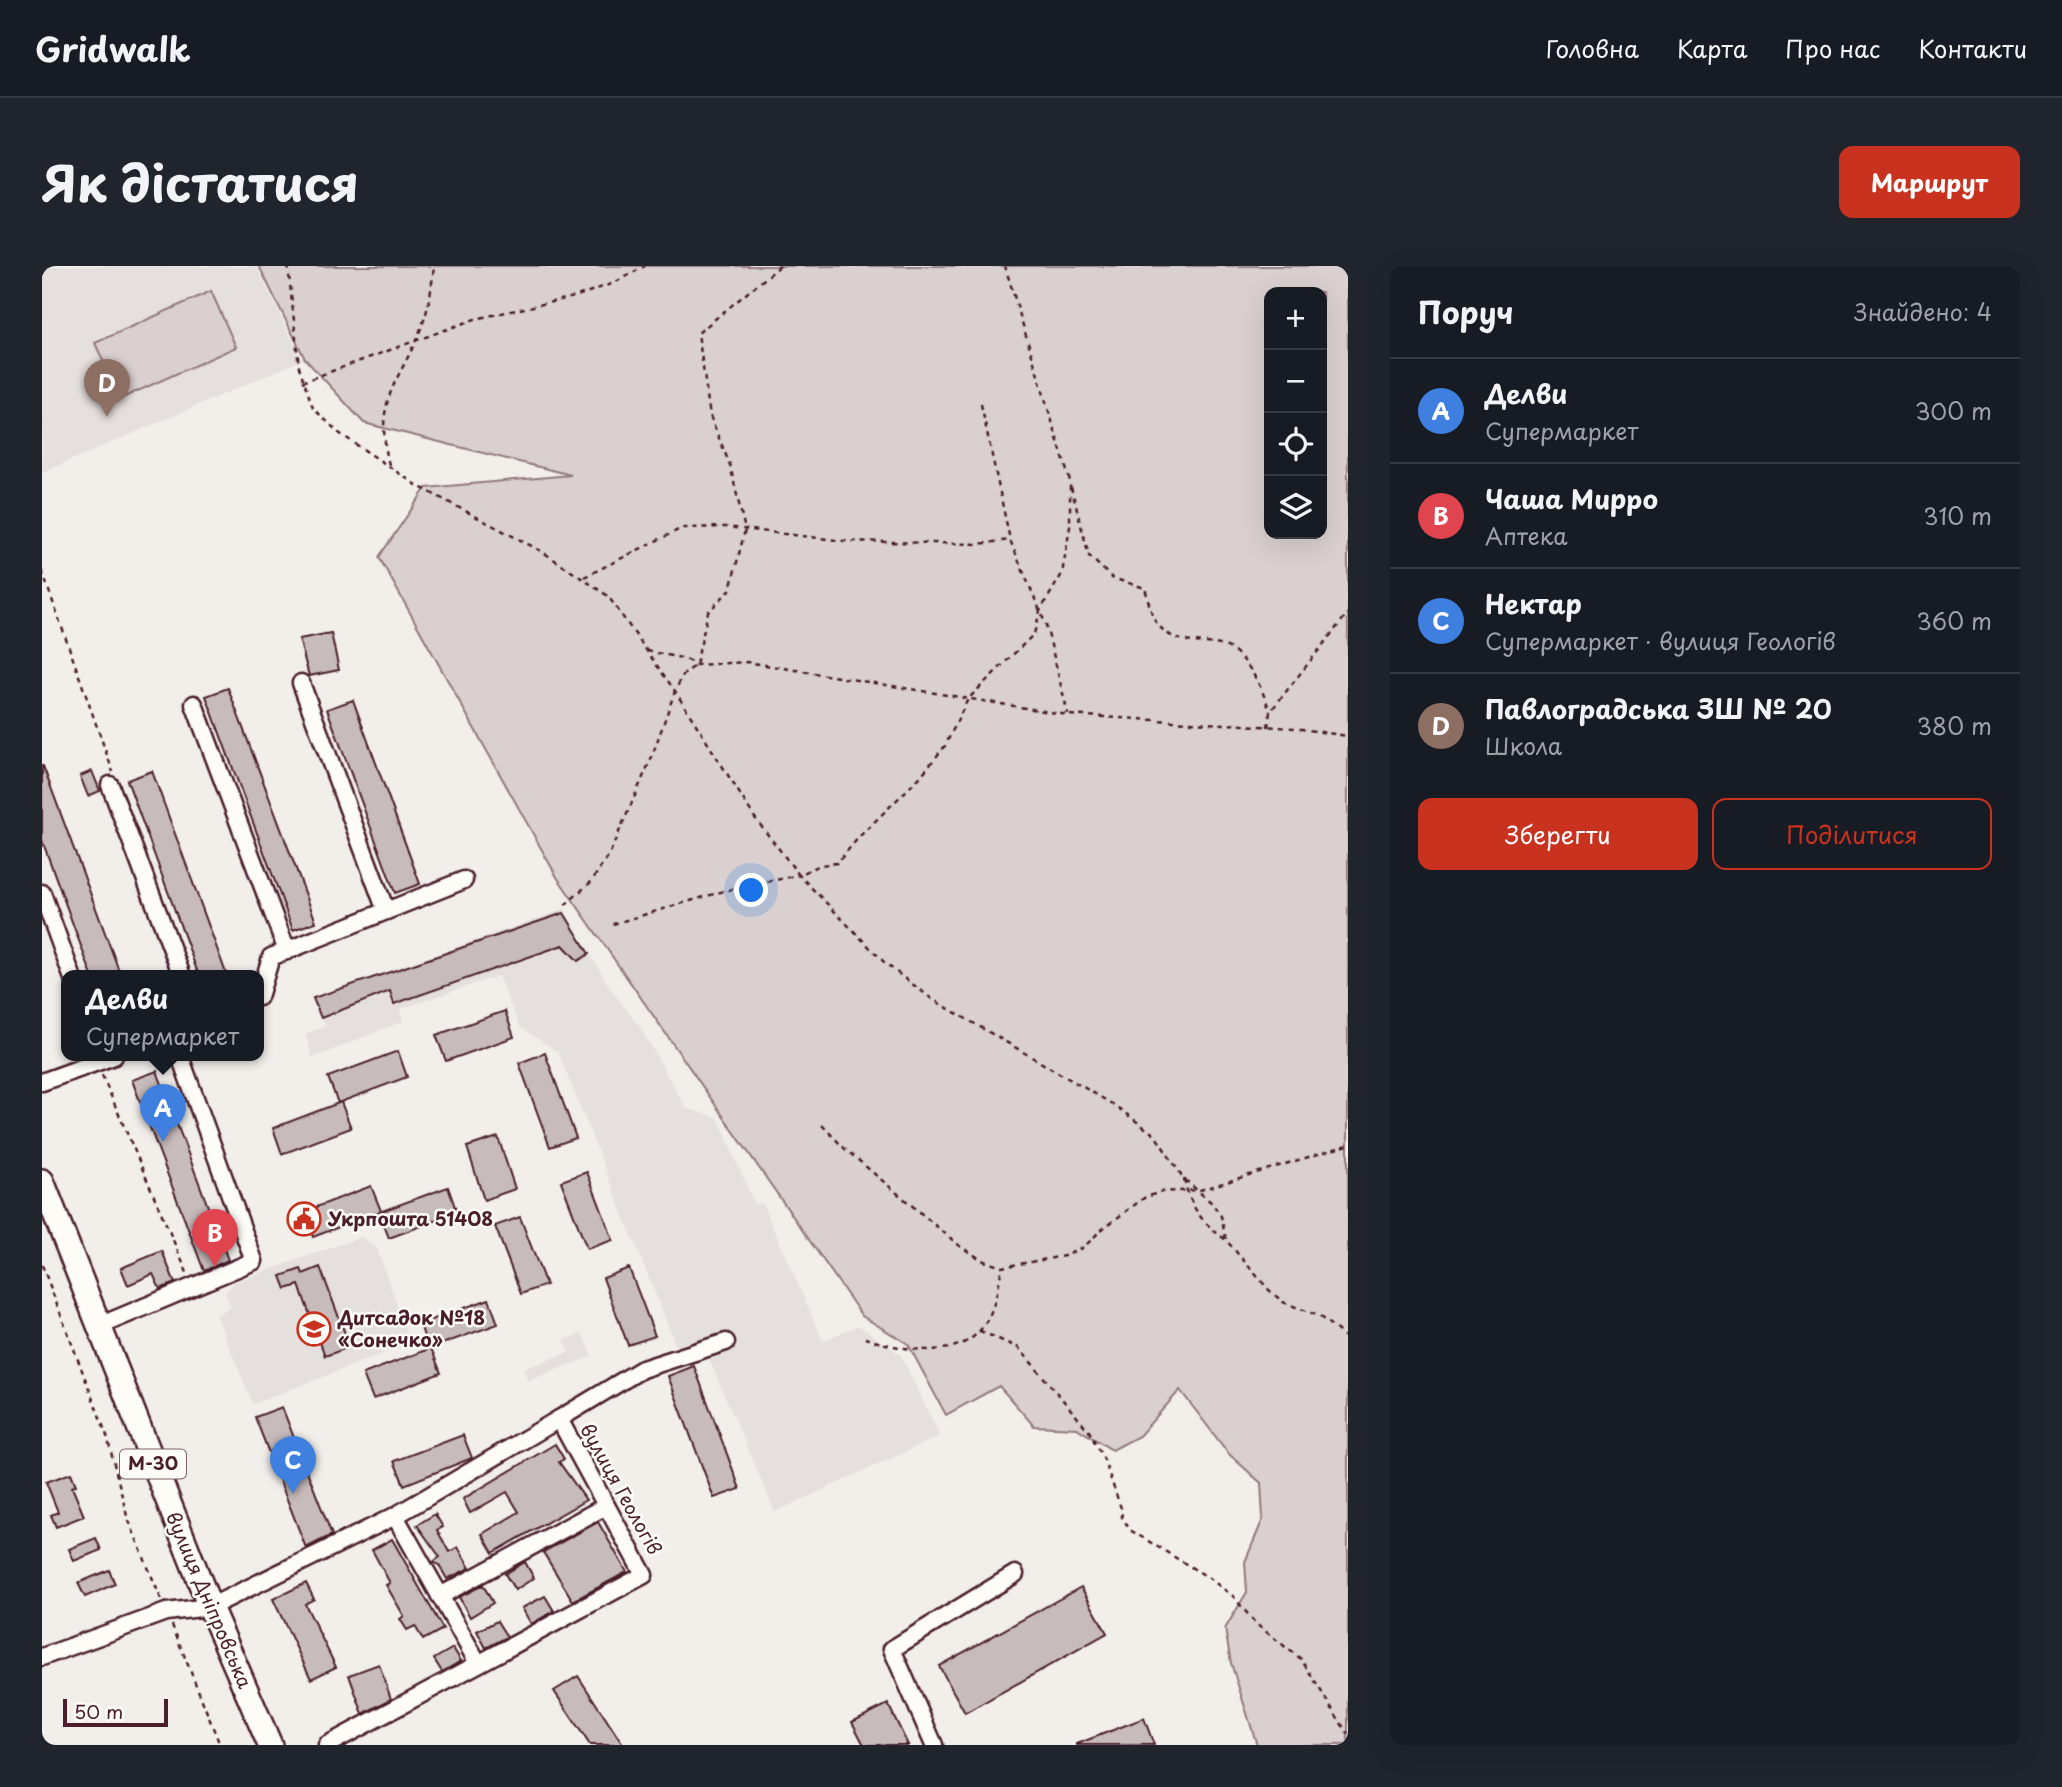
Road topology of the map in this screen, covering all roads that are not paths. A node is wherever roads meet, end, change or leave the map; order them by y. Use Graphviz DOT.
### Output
graph roads {
  1 [pos="301,683"];
  2 [pos="194,704"];
  3 [pos="110,785"];
  4 [pos="464,880"];
  5 [pos="42,893"];
  6 [pos="386,911"];
  7 [pos="287,951"];
  8 [pos="70,970"];
  9 [pos="180,970"];
  10 [pos="264,980"];
  11 [pos="99,1061"];
  12 [pos="183,1061"];
  13 [pos="42,1082"];
  14 [pos="42,1181"];
  15 [pos="99,1326"];
  16 [pos="726,1342"];
  17 [pos="559,1419"];
  18 [pos="607,1506"];
  19 [pos="395,1516"];
  20 [pos="1015,1574"];
  21 [pos="440,1596"];
  22 [pos="210,1607"];
  23 [pos="42,1657"];
  24 [pos="478,1663"];
  25 [pos="271,1745"];
  26 [pos="327,1745"];
  27 [pos="934,1745"];
  1 -- 6 [label="street"];
  2 -- 7 [label="street"];
  3 -- 9 [label="street"];
  4 -- 6 [label="street"];
  5 -- 8 [label="street"];
  6 -- 7 [label="street"];
  7 -- 10 [label="street"];
  11 -- 13 [label="street"];
  12 -- 15 [label="street"];
  14 -- 15 [label="highway, вулиця Дніпровська / М-30"];
  15 -- 22 [label="highway, вулиця Дніпровська / М-30"];
  16 -- 17 [label="street"];
  17 -- 18 [label="street, вулиця Геологів"];
  17 -- 19 [label="street, вулиця Геологів"];
  18 -- 21 [label="street"];
  18 -- 24 [label="street, вулиця Геологів"];
  19 -- 21 [label="street"];
  19 -- 22 [label="street, вулиця Геологів"];
  20 -- 27 [label="street"];
  21 -- 24 [label="street"];
  22 -- 23 [label="street, вулиця Геологів"];
  22 -- 25 [label="highway, вулиця Дніпровська / М-30"];
  24 -- 26 [label="street, вулиця Геологів"];
}
